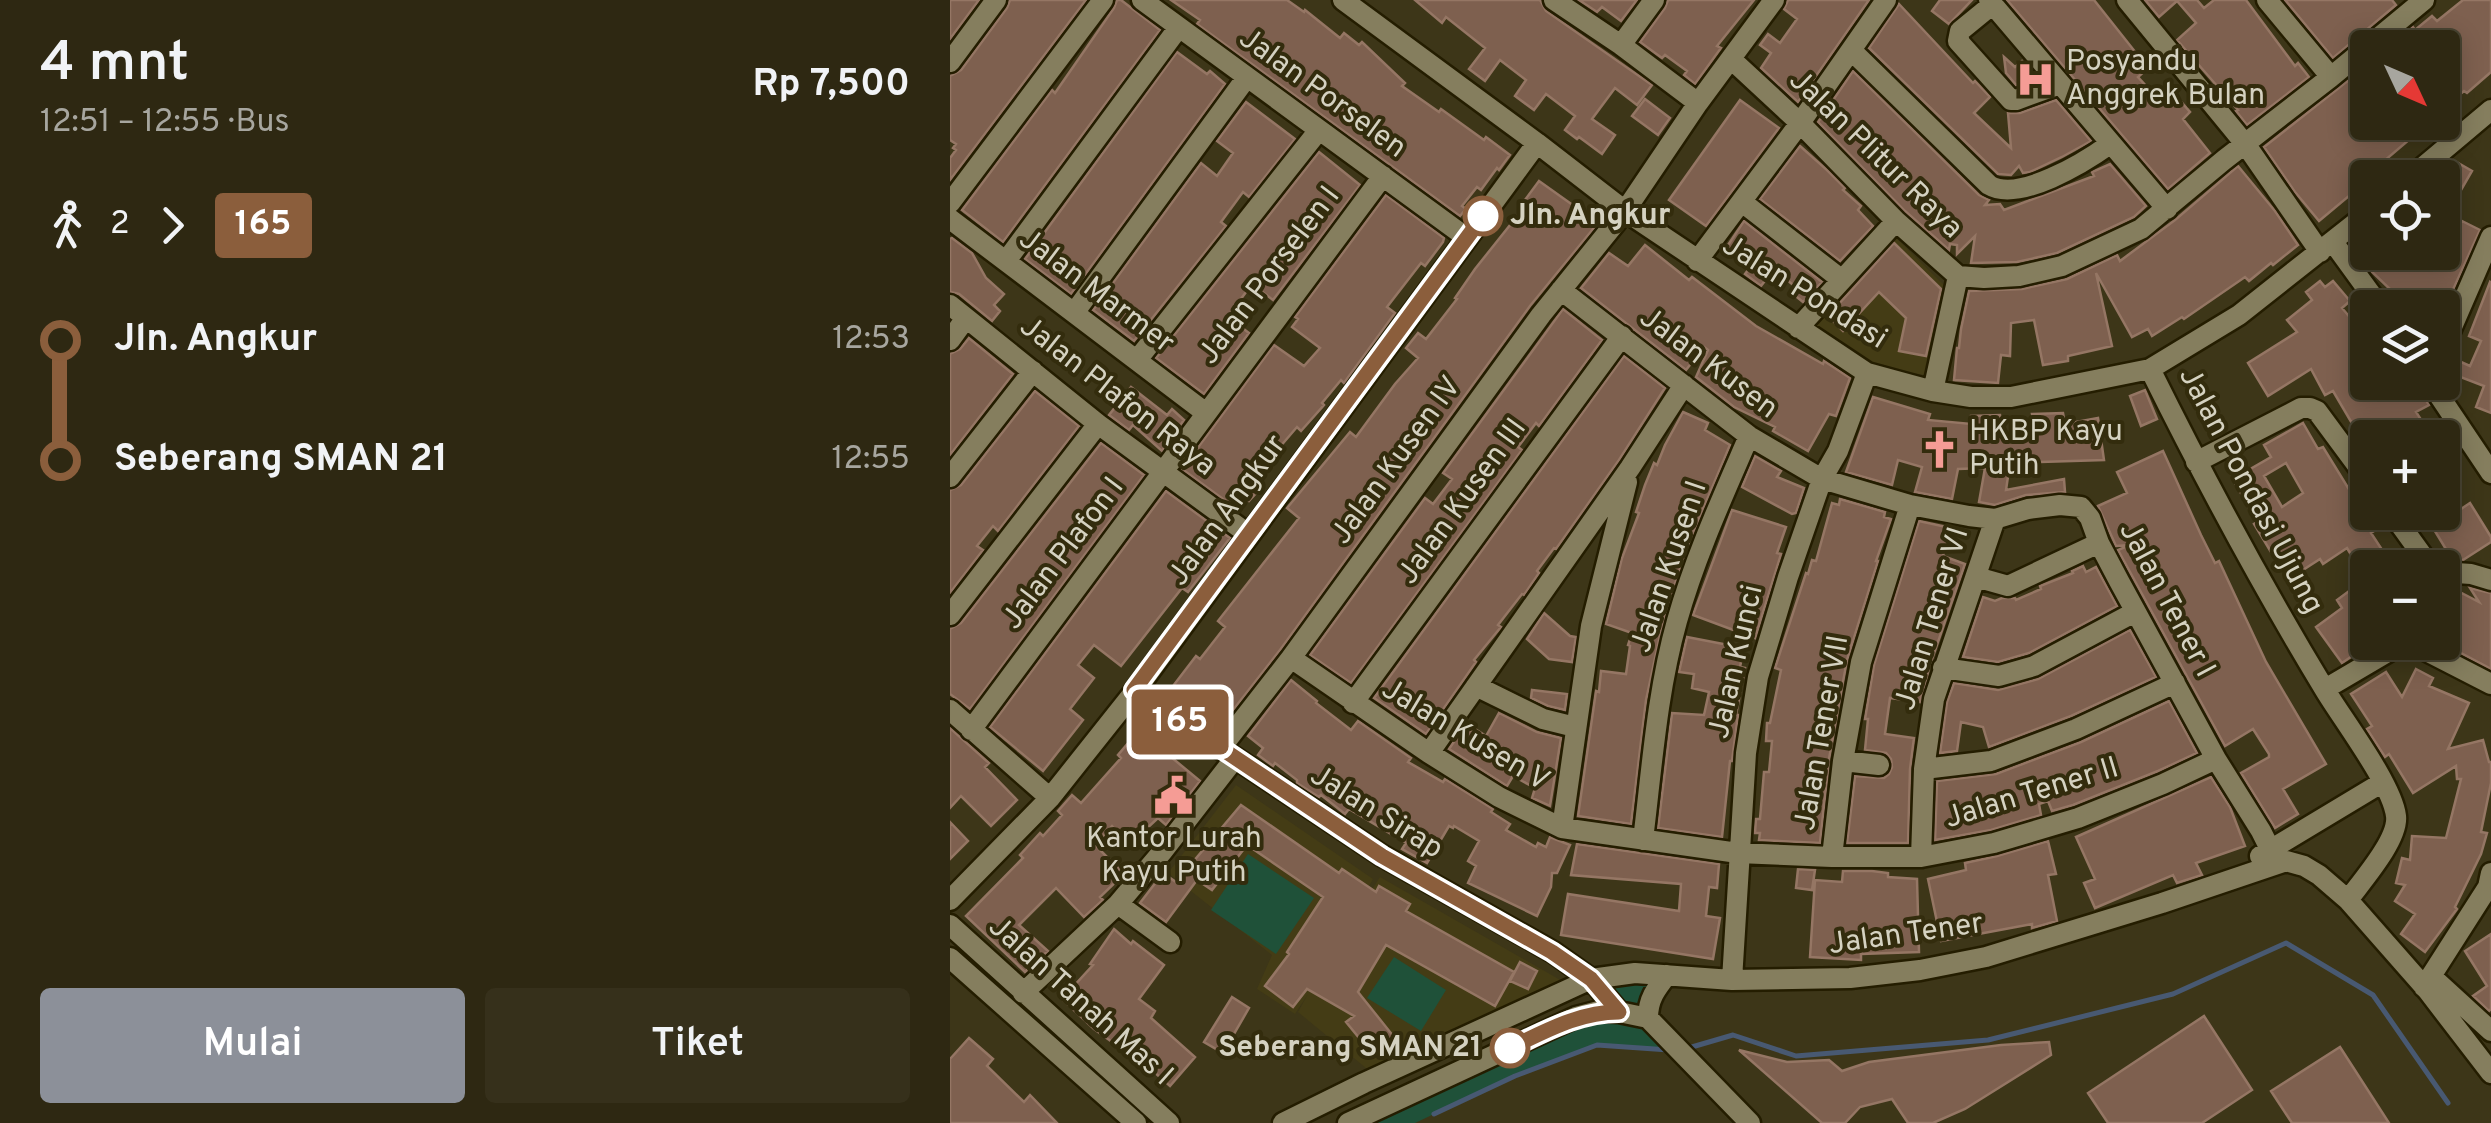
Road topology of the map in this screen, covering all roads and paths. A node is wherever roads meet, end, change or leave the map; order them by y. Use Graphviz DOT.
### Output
graph roads {
  1 [pos="996,0"];
  2 [pos="1103,0"];
  3 [pos="1142,0"];
  4 [pos="1554,0"];
  5 [pos="1654,0"];
  6 [pos="1774,0"];
  7 [pos="1886,0"];
  8 [pos="2126,0"];
  9 [pos="2424,0"];
  10 [pos="1346,1"];
  11 [pos="1991,2"];
  12 [pos="2278,4"];
  13 [pos="1179,27"];
  14 [pos="1621,45"];
  15 [pos="1850,50"];
  16 [pos="1731,59"];
  17 [pos="950,62"];
  18 [pos="1247,77"];
  19 [pos="2330,78"];
  20 [pos="2060,84"];
  21 [pos="1698,103"];
  22 [pos="2491,110"];
  23 [pos="1800,123"];
  24 [pos="1319,130"];
  25 [pos="1537,143"];
  26 [pos="2110,144"];
  27 [pos="2246,145"];
  28 [pos="2431,160"];
  29 [pos="1382,176"];
  30 [pos="1742,202"];
  31 [pos="950,203"];
  32 [pos="2167,209"];
  33 [pos="1625,211"];
  34 [pos="950,219"];
  35 [pos="1896,220"];
  36 [pos="2350,228"];
  37 [pos="2491,237"];
  38 [pos="1467,238"];
  39 [pos="2327,247"];
  40 [pos="1006,261"];
  41 [pos="1698,261"];
  42 [pos="1958,276"];
  43 [pos="1842,280"];
  44 [pos="1561,290"];
  45 [pos="2365,290"];
  46 [pos="2460,308"];
  47 [pos="958,312"];
  48 [pos="1074,313"];
  49 [pos="1798,328"];
  50 [pos="1622,336"];
  51 [pos="950,340"];
  52 [pos="1137,360"];
  53 [pos="2150,369"];
  54 [pos="1033,371"];
  55 [pos="1867,373"];
  56 [pos="1684,385"];
  57 [pos="1933,391"];
  58 [pos="2442,400"];
  59 [pos="1206,413"];
  60 [pos="1098,424"];
  61 [pos="1749,436"];
  62 [pos="2350,456"];
  63 [pos="2196,462"];
  64 [pos="1630,468"];
  65 [pos="1162,472"];
  66 [pos="2491,473"];
  67 [pos="950,478"];
  68 [pos="1822,479"];
  69 [pos="1910,506"];
  70 [pos="1995,519"];
  71 [pos="1248,534"];
  72 [pos="2099,543"];
  73 [pos="2460,573"];
  74 [pos="1976,577"];
  75 [pos="2491,580"];
  76 [pos="2135,612"];
  77 [pos="950,615"];
  78 [pos="1291,658"];
  79 [pos="1943,668"];
  80 [pos="2175,683"];
  81 [pos="2491,684"];
  82 [pos="1476,686"];
  83 [pos="2325,689"];
  84 [pos="1134,690"];
  85 [pos="1353,702"];
  86 [pos="950,710"];
  87 [pos="1575,727"];
  88 [pos="971,730"];
  89 [pos="1429,753"];
  90 [pos="1227,754"];
  91 [pos="2216,759"];
  92 [pos="1843,761"];
  93 [pos="1879,764"];
  94 [pos="1924,769"];
  95 [pos="2383,782"];
  96 [pos="1050,798"];
  97 [pos="1562,828"];
  98 [pos="1643,840"];
  99 [pos="1738,852"];
  100 [pos="1832,856"];
  101 [pos="1921,856"];
  102 [pos="2270,857"];
  103 [pos="2490,883"];
  104 [pos="950,900"];
  105 [pos="2348,900"];
  106 [pos="1118,904"];
  107 [pos="950,925"];
  108 [pos="1170,942"];
  109 [pos="950,958"];
  110 [pos="1666,974"];
  111 [pos="1591,979"];
  112 [pos="1732,980"];
  113 [pos="2428,982"];
  114 [pos="1023,993"];
  115 [pos="2446,1000"];
  116 [pos="1619,1012"];
  117 [pos="1649,1020"];
  118 [pos="2491,1031"];
  119 [pos="2491,1073"];
  120 [pos="1136,1123"];
  121 [pos="1170,1123"];
  122 [pos="1283,1123"];
  123 [pos="1348,1123"];
  124 [pos="1750,1123"];
  1 -- 17 [label="street"];
  2 -- 31 [label="street"];
  3 -- 13 [label="street, Jalan Porselen"];
  4 -- 14 [label="street"];
  5 -- 14 [label="street"];
  6 -- 16 [label="street, Jalan Kusen IV"];
  7 -- 15 [label="street"];
  8 -- 27 [label="street"];
  9 -- 19 [label="street, Jalan Plitur Raya"];
  10 -- 25 [label="street, Jalan Pondasi"];
  11 -- 20 [label="street"];
  11 -- 20 [label="street"];
  12 -- 19 [label="street"];
  13 -- 18 [label="street, Jalan Porselen"];
  13 -- 40 [label="street"];
  14 -- 21 [label="street"];
  15 -- 23 [label="street"];
  15 -- 26 [label="street"];
  16 -- 21 [label="street, Jalan Kusen IV"];
  16 -- 23 [label="street, Jalan Plitur Raya"];
  18 -- 24 [label="street, Jalan Porselen"];
  18 -- 48 [label="street"];
  19 -- 27 [label="street, Jalan Plitur Raya"];
  20 -- 26 [label="street"];
  21 -- 33 [label="street, Jalan Kusen IV"];
  22 -- 28 [label="street"];
  23 -- 30 [label="street"];
  23 -- 35 [label="street, Jalan Plitur Raya"];
  24 -- 29 [label="street, Jalan Porselen"];
  24 -- 52 [label="street"];
  25 -- 33 [label="street, Jalan Pondasi"];
  25 -- 38 [label="street, Jalan Angkur"];
  26 -- 32 [label="street"];
  27 -- 32 [label="street, Jalan Plitur Raya"];
  27 -- 39 [label="street"];
  29 -- 38 [label="street, Jalan Porselen"];
  29 -- 59 [label="street, Jalan Porselen I"];
  30 -- 41 [label="street"];
  30 -- 43 [label="street"];
  32 -- 42 [label="street, Jalan Plitur Raya"];
  33 -- 41 [label="street, Jalan Pondasi"];
  33 -- 44 [label="street, Jalan Kusen IV"];
  34 -- 40 [label="street, Jalan Marmer"];
  35 -- 42 [label="street, Jalan Plitur Raya"];
  35 -- 43 [label="street"];
  36 -- 39 [label="street, Jalan Pondasi"];
  37 -- 46 [label="street"];
  38 -- 71 [label="street, Jalan Angkur"];
  39 -- 45 [label="street"];
  39 -- 53 [label="street, Jalan Pondasi"];
  40 -- 48 [label="street, Jalan Marmer"];
  41 -- 49 [label="street, Jalan Pondasi"];
  42 -- 57 [label="street"];
  43 -- 49 [label="street"];
  44 -- 50 [label="street, Jalan Kusen"];
  44 -- 78 [label="street, Jalan Kusen IV"];
  47 -- 51 [label="street"];
  47 -- 54 [label="street, Jalan Plafon Raya"];
  48 -- 52 [label="street, Jalan Marmer"];
  49 -- 55 [label="street, Jalan Pondasi"];
  50 -- 56 [label="street, Jalan Kusen"];
  50 -- 85 [label="street, Jalan Kusen III"];
  52 -- 59 [label="street, Jalan Marmer"];
  53 -- 57 [label="street, Jalan Pondasi"];
  53 -- 63 [label="street, Jalan Pondasi Ujung"];
  54 -- 60 [label="street, Jalan Plafon Raya"];
  54 -- 67 [label="street"];
  55 -- 57 [label="street, Jalan Pondasi"];
  55 -- 68 [label="street, Jalan Kunci"];
  56 -- 61 [label="street, Jalan Kusen"];
  56 -- 64 [label="street"];
  58 -- 66 [label="street"];
  59 -- 65 [label="street, Jalan Plafon I"];
  60 -- 65 [label="street, Jalan Plafon Raya"];
  60 -- 77 [label="street"];
  61 -- 68 [label="street, Jalan Kusen"];
  61 -- 98 [label="street, Jalan Kusen I"];
  62 -- 63 [label="street"];
  63 -- 83 [label="street, Jalan Pondasi Ujung"];
  64 -- 82 [label="street"];
  64 -- 87 [label="street"];
  65 -- 71 [label="street, Jalan Plafon Raya"];
  65 -- 88 [label="street, Jalan Plafon I"];
  68 -- 69 [label="street, Jalan Tener I"];
  68 -- 99 [label="street, Jalan Kunci"];
  69 -- 70 [label="street, Jalan Tener I"];
  69 -- 92 [label="street, Jalan Tener VII"];
  70 -- 72 [label="street, Jalan Tener I"];
  70 -- 74 [label="street, Jalan Tener VI"];
  71 -- 84 [label="street, Jalan Angkur"];
  72 -- 74 [label="street"];
  72 -- 76 [label="street, Jalan Tener I"];
  73 -- 75 [label="street"];
  74 -- 79 [label="street, Jalan Tener VI"];
  76 -- 79 [label="street"];
  76 -- 80 [label="street, Jalan Tener I"];
  78 -- 85 [label="street, Jalan Kusen V"];
  78 -- 90 [label="street, Jalan Kusen IV"];
  79 -- 94 [label="street, Jalan Tener VI"];
  80 -- 91 [label="street, Jalan Tener I"];
  80 -- 94 [label="street"];
  81 -- 83 [label="street"];
  82 -- 87 [label="street"];
  82 -- 89 [label="street"];
  83 -- 95 [label="street, Jalan Pondasi Ujung"];
  84 -- 90 [label="street, Jalan Sirap"];
  84 -- 96 [label="street, Jalan Angkur"];
  85 -- 89 [label="street, Jalan Kusen V"];
  86 -- 88 [label="street"];
  87 -- 97 [label="street"];
  88 -- 96 [label="street"];
  89 -- 97 [label="street, Jalan Kusen V"];
  90 -- 106 [label="street, Jalan Kusen IV"];
  90 -- 111 [label="street, Jalan Sirap"];
  91 -- 101 [label="street, Jalan Tener II"];
  91 -- 102 [label="street, Jalan Tener I"];
  92 -- 93 [label="street"];
  92 -- 100 [label="street, Jalan Tener VII"];
  94 -- 101 [label="street, Jalan Tener VI"];
  95 -- 102 [label="street, Jalan Tener"];
  95 -- 105 [label="street, Jalan Pondasi Ujung"];
  96 -- 104 [label="street, Jalan Angkur"];
  97 -- 98 [label="street, Jalan Kusen V"];
  98 -- 99 [label="street, Jalan Kusen V"];
  99 -- 100 [label="street, Jalan Tener II"];
  99 -- 112 [label="street, Jalan Kunci"];
  100 -- 101 [label="street, Jalan Tener II"];
  102 -- 105 [label="street"];
  102 -- 112 [label="street, Jalan Tener"];
  103 -- 113 [label="street"];
  105 -- 113 [label="street"];
  106 -- 108 [label="street"];
  106 -- 114 [label="street, Jalan Kusen IV"];
  107 -- 114 [label="street, Jalan Tanah Mas I"];
  109 -- 120 [label="street, Jalan Tanah Mas I"];
  110 -- 111 [label="street, Jalan Tener"];
  110 -- 112 [label="street, Jalan Tener"];
  110 -- 117 [label="street"];
  111 -- 116 [label="street, Jalan Sirap"];
  111 -- 122 [label="street, Jalan Tener"];
  113 -- 115 [label="street"];
  114 -- 121 [label="street, Jalan Tanah Mas I"];
  115 -- 118 [label="street"];
  115 -- 119 [label="street"];
  116 -- 117 [label="street"];
  116 -- 123 [label="street"];
  117 -- 124 [label="street"];
}
